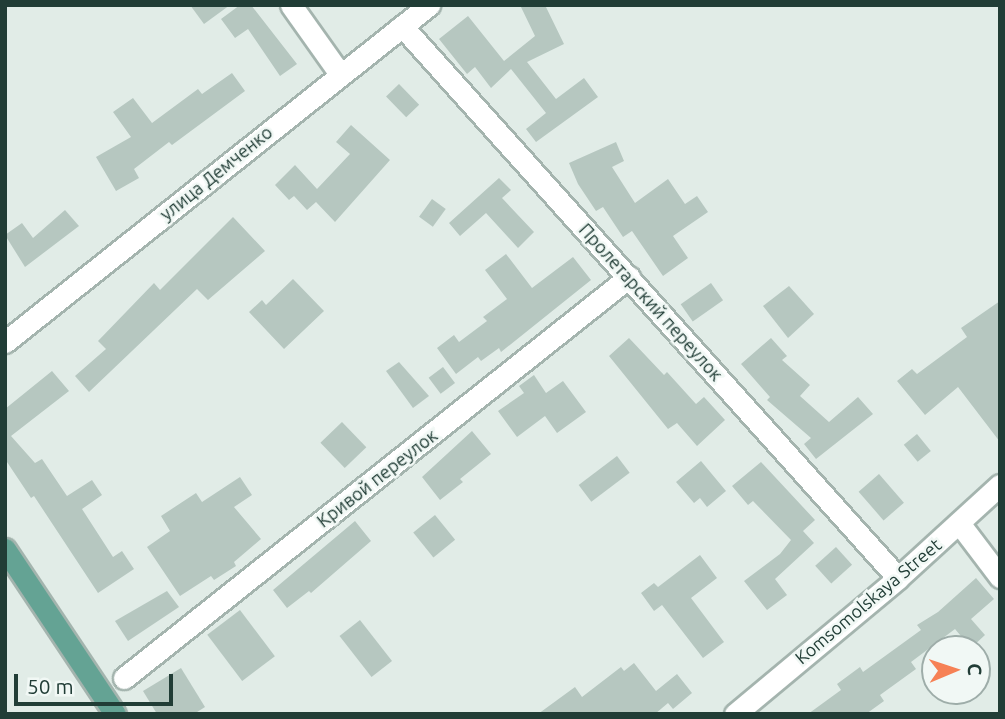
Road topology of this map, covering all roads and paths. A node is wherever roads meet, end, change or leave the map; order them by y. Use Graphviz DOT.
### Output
graph roads {
  1 [pos="291,5"];
  2 [pos="429,5"];
  3 [pos="402,26"];
  4 [pos="340,74"];
  5 [pos="629,277"];
  6 [pos="5,342"];
  7 [pos="1000,485"];
  8 [pos="959,523"];
  9 [pos="5,549"];
  10 [pos="1000,577"];
  11 [pos="898,578"];
  12 [pos="124,678"];
  13 [pos="115,714"];
  14 [pos="734,714"];
  1 -- 4 [label="street"];
  2 -- 3 [label="street, улица Демченко"];
  3 -- 4 [label="street, улица Демченко"];
  3 -- 5 [label="street, Пролетарский переулок"];
  4 -- 6 [label="street, улица Демченко"];
  5 -- 11 [label="street, Пролетарский переулок"];
  5 -- 12 [label="street, Кривой переулок"];
  7 -- 8 [label="street, Komsomolskaya Street"];
  8 -- 10 [label="street"];
  8 -- 11 [label="street, Komsomolskaya Street"];
  9 -- 13 [label="main road"];
  11 -- 14 [label="street, Komsomolskaya Street"];
}
